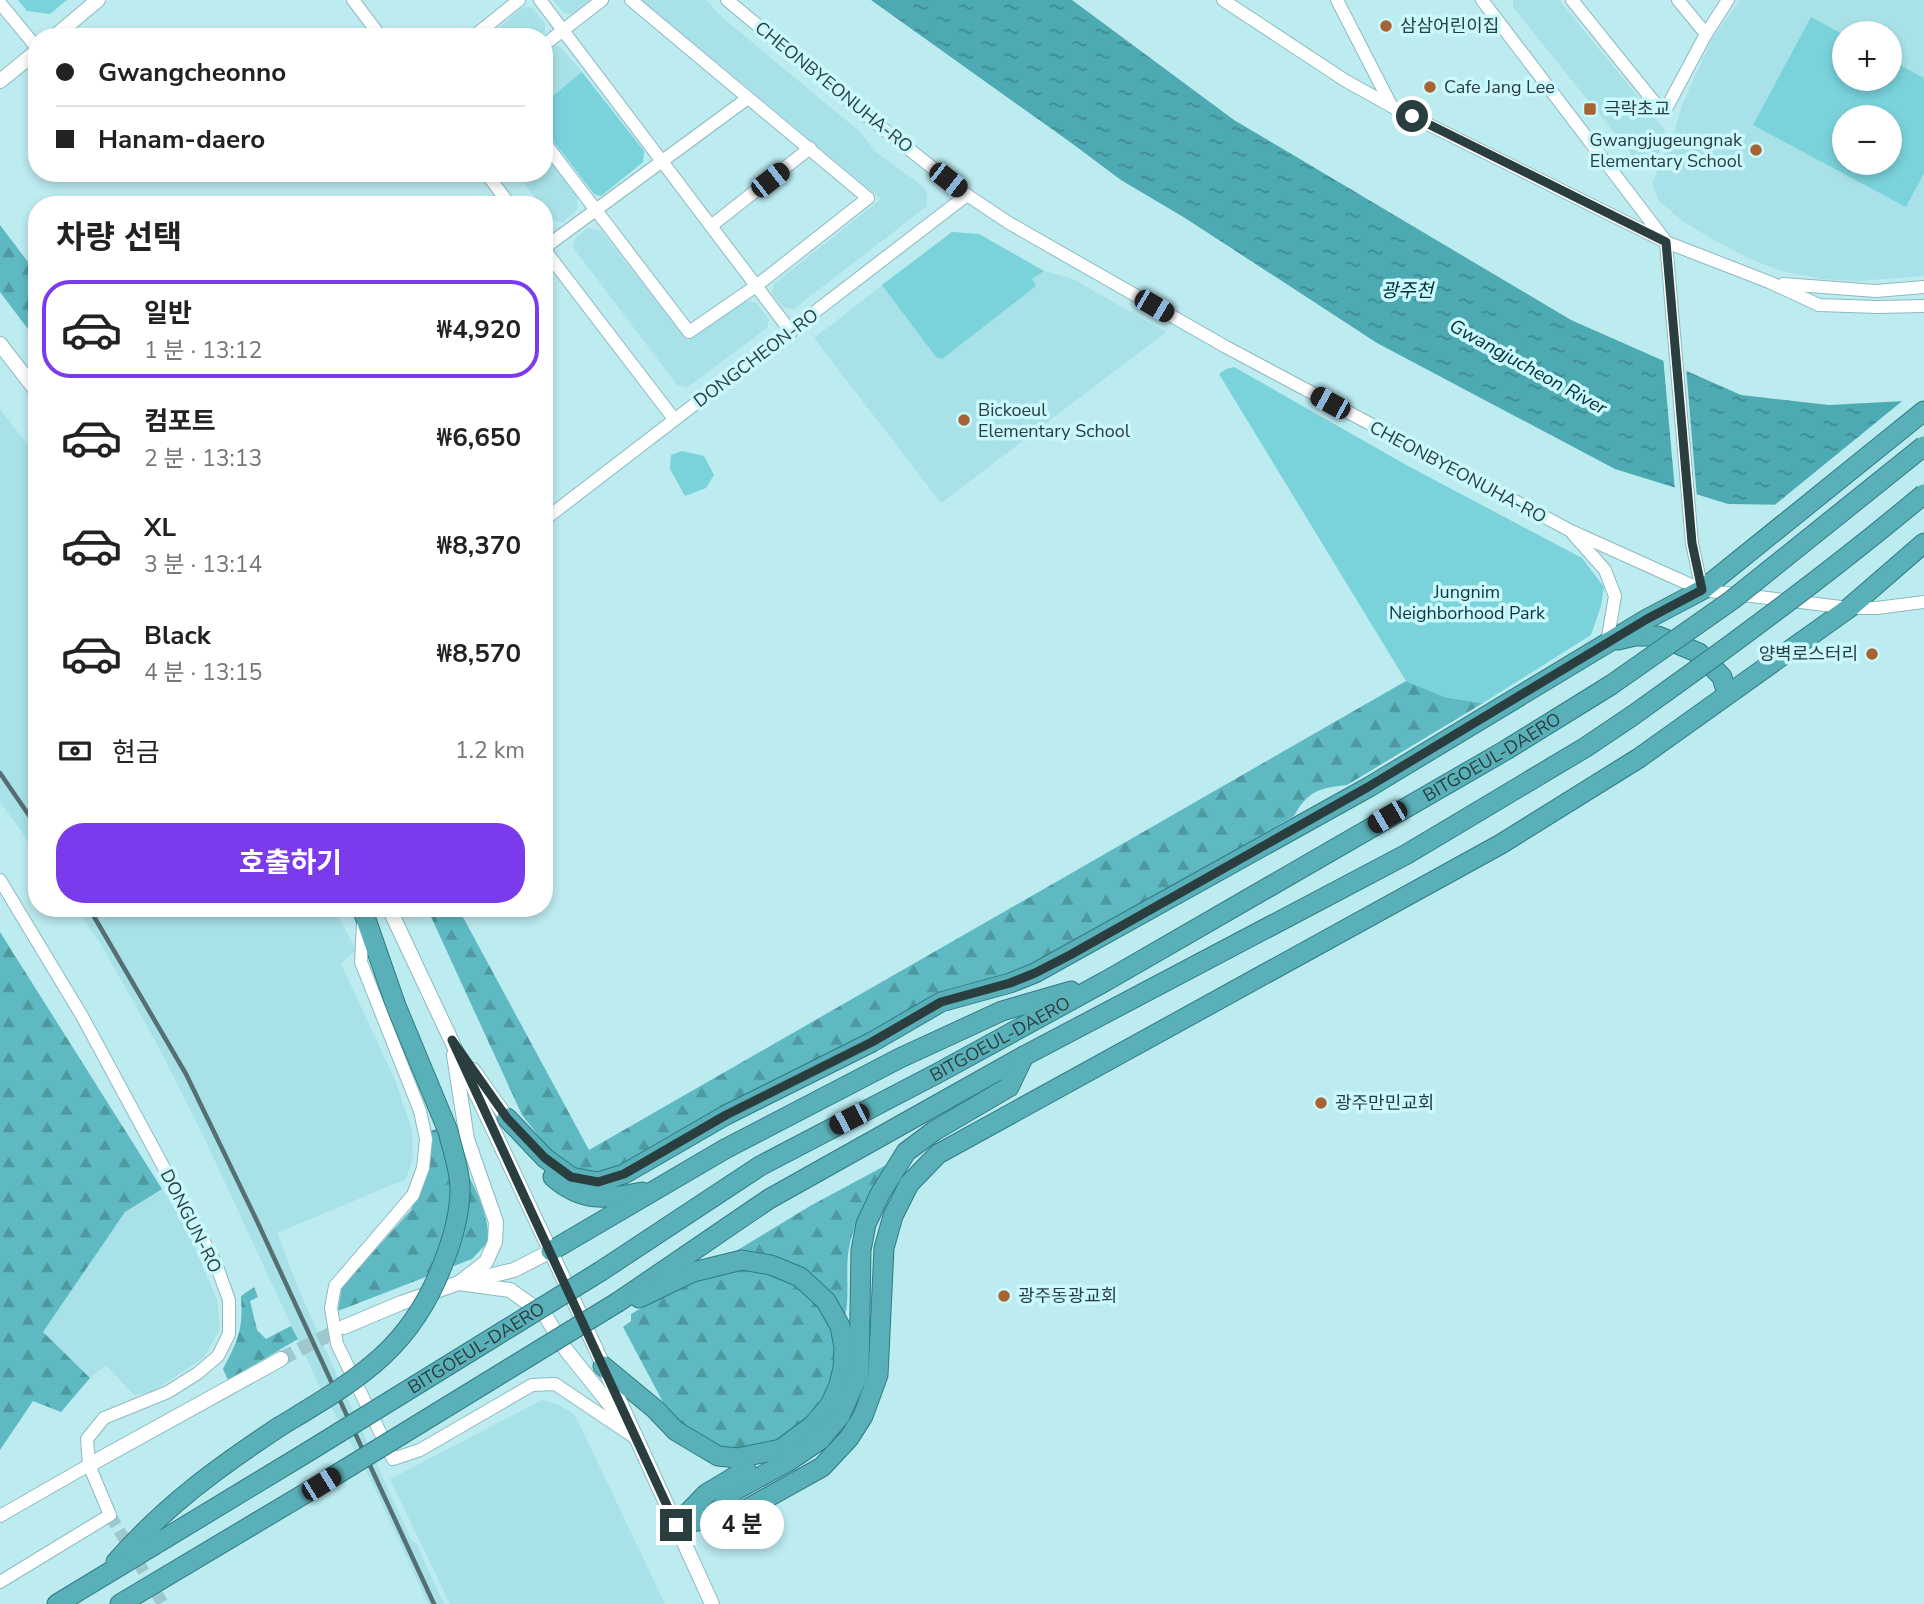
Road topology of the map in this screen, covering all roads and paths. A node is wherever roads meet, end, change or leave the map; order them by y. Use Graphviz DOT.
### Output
graph roads {
  1 [pos="98,0"];
  2 [pos="352,0"];
  3 [pos="519,0"];
  4 [pos="540,0"];
  5 [pos="602,0"];
  6 [pos="631,0"];
  7 [pos="727,0"];
  8 [pos="1223,0"];
  9 [pos="1337,0"];
  10 [pos="1482,0"];
  11 [pos="1572,0"];
  12 [pos="1678,0"];
  13 [pos="1728,0"];
  14 [pos="0,3"];
  15 [pos="65,28"];
  16 [pos="374,28"];
  17 [pos="484,28"];
  18 [pos="563,29"];
  19 [pos="1706,34"];
  20 [pos="553,37"];
  21 [pos="28,39"];
  22 [pos="28,58"];
  23 [pos="0,81"];
  24 [pos="748,98"];
  25 [pos="1391,106"];
  26 [pos="810,148"];
  27 [pos="553,153"];
  28 [pos="662,163"];
  29 [pos="967,195"];
  30 [pos="597,209"];
  31 [pos="711,226"];
  32 [pos="553,242"];
  33 [pos="1666,242"];
  34 [pos="553,261"];
  35 [pos="1769,282"];
  36 [pos="756,286"];
  37 [pos="1924,287"];
  38 [pos="1924,306"];
  39 [pos="791,332"];
  40 [pos="0,344"];
  41 [pos="28,380"];
  42 [pos="1924,411"];
  43 [pos="674,419"];
  44 [pos="1924,446"];
  45 [pos="1924,494"];
  46 [pos="553,513"];
  47 [pos="1571,531"];
  48 [pos="1924,543"];
  49 [pos="1702,590"];
  50 [pos="1924,602"];
  51 [pos="1849,608"];
  52 [pos="1607,643"];
  53 [pos="1727,694"];
  54 [pos="0,880"];
  55 [pos="363,917"];
  56 [pos="365,917"];
  57 [pos="393,917"];
  58 [pos="1106,981"];
  59 [pos="452,1040"];
  60 [pos="1024,1056"];
  61 [pos="507,1118"];
  62 [pos="655,1189"];
  63 [pos="551,1251"];
  64 [pos="459,1283"];
  65 [pos="618,1302"];
  66 [pos="344,1327"];
  67 [pos="281,1359"];
  68 [pos="603,1366"];
  69 [pos="638,1439"];
  70 [pos="781,1449"];
  71 [pos="89,1465"];
  72 [pos="0,1516"];
  73 [pos="713,1518"];
  74 [pos="676,1525"];
  75 [pos="103,1577"];
  76 [pos="0,1582"];
  77 [pos="57,1604"];
  78 [pos="120,1604"];
  79 [pos="712,1604"];
  1 -- 15 [label="street"];
  2 -- 16 [label="street"];
  3 -- 17 [label="street"];
  4 -- 18 [label="street"];
  5 -- 18 [label="street"];
  6 -- 24 [label="street"];
  7 -- 29 [label="street, CHEONBYEONUHA-RO"];
  8 -- 25 [label="street"];
  9 -- 25 [label="street"];
  10 -- 33 [label="street"];
  11 -- 19 [label="street"];
  12 -- 19 [label="street"];
  13 -- 19 [label="street"];
  14 -- 21 [label="street"];
  18 -- 20 [label="street"];
  18 -- 28 [label="street"];
  22 -- 23 [label="street"];
  24 -- 26 [label="street"];
  24 -- 28 [label="street"];
  25 -- 33 [label="street"];
  26 -- 31 [label="street"];
  26 -- 36 [label="street"];
  27 -- 30 [label="street"];
  28 -- 30 [label="street"];
  28 -- 31 [label="street"];
  29 -- 39 [label="street, DONGCHEON-RO"];
  29 -- 47 [label="street, CHEONBYEONUHA-RO"];
  30 -- 32 [label="street"];
  30 -- 36 [label="street"];
  31 -- 36 [label="street"];
  33 -- 35 [label="street"];
  33 -- 49 [label="street"];
  34 -- 43 [label="street"];
  35 -- 37 [label="street"];
  35 -- 38 [label="street"];
  36 -- 39 [label="street"];
  39 -- 43 [label="street, DONGCHEON-RO"];
  40 -- 41 [label="street"];
  42 -- 49 [label="highway"];
  43 -- 46 [label="street, DONGCHEON-RO"];
  44 -- 58 [label="highway, BITGOEUL-DAERO, bridge"];
  45 -- 60 [label="highway, BITGOEUL-DAERO, bridge"];
  47 -- 49 [label="street, CHEONBYEONUHA-RO"];
  47 -- 52 [label="street"];
  48 -- 51 [label="highway"];
  49 -- 51 [label="street, CHEONBYEONUHA-RO"];
  49 -- 52 [label="highway"];
  50 -- 51 [label="street, CHEONBYEONUHA-RO"];
  51 -- 53 [label="highway"];
  52 -- 53 [label="highway"];
  52 -- 61 [label="highway"];
  53 -- 73 [label="highway"];
  54 -- 71 [label="street, DONGUN-RO"];
  55 -- 69 [label="street"];
  56 -- 75 [label="highway, bridge"];
  57 -- 59 [label="street"];
  58 -- 62 [label="highway"];
  58 -- 75 [label="highway, BITGOEUL-DAERO, bridge"];
  59 -- 61 [label="street"];
  59 -- 63 [label="street"];
  59 -- 64 [label="street"];
  60 -- 65 [label="highway, BITGOEUL-DAERO"];
  60 -- 73 [label="highway"];
  61 -- 62 [label="highway"];
  62 -- 63 [label="highway"];
  63 -- 64 [label="street"];
  63 -- 68 [label="street"];
  64 -- 66 [label="street"];
  64 -- 69 [label="street"];
  65 -- 70 [label="highway"];
  65 -- 78 [label="highway, BITGOEUL-DAERO, bridge"];
  67 -- 71 [label="street"];
  68 -- 69 [label="street"];
  68 -- 70 [label="highway"];
  69 -- 74 [label="street"];
  70 -- 74 [label="highway"];
  71 -- 72 [label="street"];
  71 -- 76 [label="street"];
  73 -- 74 [label="highway"];
  74 -- 79 [label="street"];
  75 -- 77 [label="highway, BITGOEUL-DAERO"];
}
